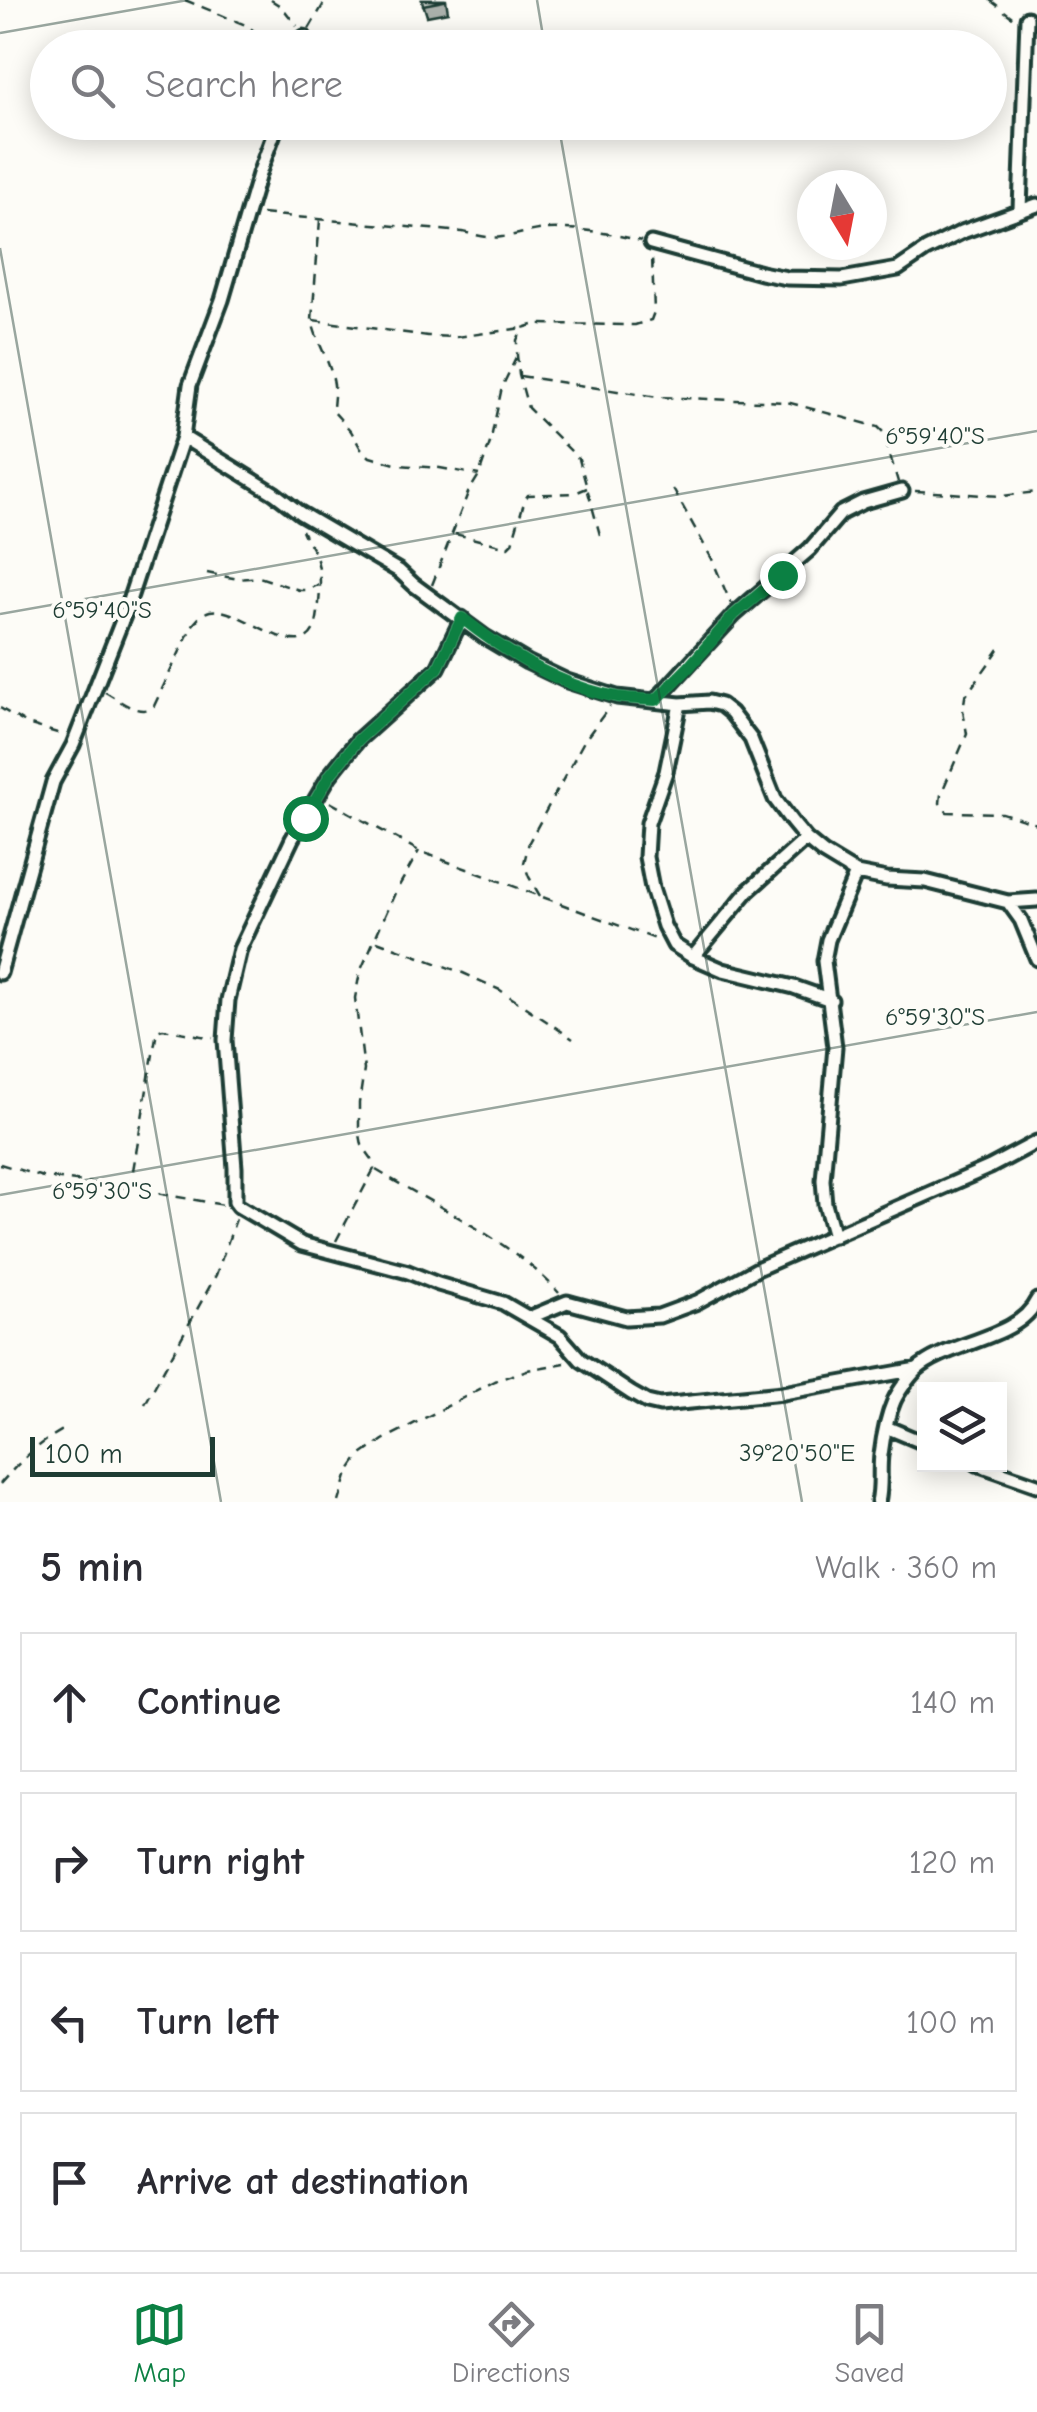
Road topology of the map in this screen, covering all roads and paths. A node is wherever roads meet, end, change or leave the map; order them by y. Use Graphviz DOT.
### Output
graph roads {
  1 [pos="185,0"];
  2 [pos="272,0"];
  3 [pos="326,0"];
  4 [pos="990,0"];
  5 [pos="1027,23"];
  6 [pos="253,30"];
  7 [pos="295,30"];
  8 [pos="309,30"];
  9 [pos="272,140"];
  10 [pos="1037,205"];
  11 [pos="1020,209"];
  12 [pos="247,213"];
  13 [pos="321,218"];
  14 [pos="651,243"];
  15 [pos="312,320"];
  16 [pos="523,328"];
  17 [pos="517,355"];
  18 [pos="519,376"];
  19 [pos="183,437"];
  20 [pos="479,475"];
  21 [pos="588,488"];
  22 [pos="673,489"];
  23 [pos="902,490"];
  24 [pos="1037,492"];
  25 [pos="300,514"];
  26 [pos="453,534"];
  27 [pos="600,535"];
  28 [pos="208,573"];
  29 [pos="320,585"];
  30 [pos="428,595"];
  31 [pos="734,615"];
  32 [pos="462,618"];
  33 [pos="999,649"];
  34 [pos="96,687"];
  35 [pos="617,697"];
  36 [pos="656,700"];
  37 [pos="680,704"];
  38 [pos="0,708"];
  39 [pos="75,739"];
  40 [pos="318,796"];
  41 [pos="1037,824"];
  42 [pos="806,839"];
  43 [pos="419,851"];
  44 [pos="856,873"];
  45 [pos="540,897"];
  46 [pos="1037,900"];
  47 [pos="1008,902"];
  48 [pos="376,940"];
  49 [pos="674,945"];
  50 [pos="692,958"];
  51 [pos="1037,959"];
  52 [pos="0,973"];
  53 [pos="831,1000"];
  54 [pos="225,1040"];
  55 [pos="572,1040"];
  56 [pos="1037,1142"];
  57 [pos="0,1164"];
  58 [pos="374,1169"];
  59 [pos="130,1189"];
  60 [pos="240,1208"];
  61 [pos="834,1236"];
  62 [pos="331,1252"];
  63 [pos="567,1302"];
  64 [pos="1035,1307"];
  65 [pos="530,1318"];
  66 [pos="580,1360"];
  67 [pos="917,1369"];
  68 [pos="145,1404"];
  69 [pos="68,1427"];
  70 [pos="886,1428"];
  71 [pos="917,1441"];
  72 [pos="1000,1472"];
  73 [pos="0,1484"];
  74 [pos="1037,1485"];
  75 [pos="340,1502"];
  76 [pos="878,1502"];
  1 -- 6 [label="path"];
  2 -- 7 [label="path"];
  3 -- 8 [label="path"];
  4 -- 5 [label="path"];
  5 -- 11 [label="street"];
  9 -- 12 [label="street"];
  10 -- 11 [label="street"];
  11 -- 14 [label="street"];
  12 -- 13 [label="path"];
  12 -- 19 [label="street"];
  13 -- 14 [label="path"];
  13 -- 15 [label="path"];
  14 -- 16 [label="path"];
  15 -- 16 [label="path"];
  15 -- 20 [label="path"];
  16 -- 17 [label="path"];
  17 -- 18 [label="path"];
  17 -- 20 [label="path"];
  18 -- 21 [label="path"];
  18 -- 23 [label="path"];
  19 -- 25 [label="street"];
  19 -- 34 [label="street"];
  20 -- 26 [label="path"];
  21 -- 26 [label="path"];
  21 -- 27 [label="path"];
  22 -- 31 [label="path"];
  23 -- 24 [label="path"];
  23 -- 31 [label="street"];
  25 -- 29 [label="path"];
  25 -- 30 [label="street"];
  26 -- 30 [label="path"];
  28 -- 29 [label="path"];
  29 -- 34 [label="path"];
  30 -- 32 [label="street"];
  31 -- 36 [label="street"];
  32 -- 35 [label="street"];
  32 -- 40 [label="street"];
  33 -- 41 [label="path"];
  34 -- 39 [label="street"];
  35 -- 36 [label="street"];
  35 -- 45 [label="path"];
  36 -- 37 [label="street"];
  37 -- 42 [label="street"];
  37 -- 49 [label="street"];
  38 -- 39 [label="path"];
  39 -- 52 [label="street"];
  40 -- 43 [label="path"];
  40 -- 54 [label="street"];
  42 -- 44 [label="street"];
  42 -- 50 [label="street"];
  43 -- 45 [label="path"];
  43 -- 48 [label="path"];
  44 -- 47 [label="street"];
  44 -- 53 [label="street"];
  45 -- 49 [label="path"];
  46 -- 47 [label="street"];
  47 -- 51 [label="street"];
  48 -- 55 [label="path"];
  48 -- 58 [label="path"];
  49 -- 50 [label="street"];
  50 -- 53 [label="street"];
  53 -- 61 [label="street"];
  54 -- 59 [label="path"];
  54 -- 60 [label="street"];
  56 -- 61 [label="street"];
  57 -- 59 [label="path"];
  58 -- 62 [label="path"];
  58 -- 63 [label="path"];
  59 -- 60 [label="path"];
  60 -- 62 [label="street"];
  60 -- 68 [label="path"];
  61 -- 63 [label="street"];
  62 -- 65 [label="street"];
  63 -- 65 [label="street"];
  64 -- 67 [label="street"];
  65 -- 66 [label="street"];
  66 -- 67 [label="street"];
  66 -- 75 [label="path"];
  67 -- 70 [label="street"];
  69 -- 73 [label="path"];
  70 -- 71 [label="street"];
  70 -- 76 [label="street"];
  72 -- 74 [label="street"];
}
